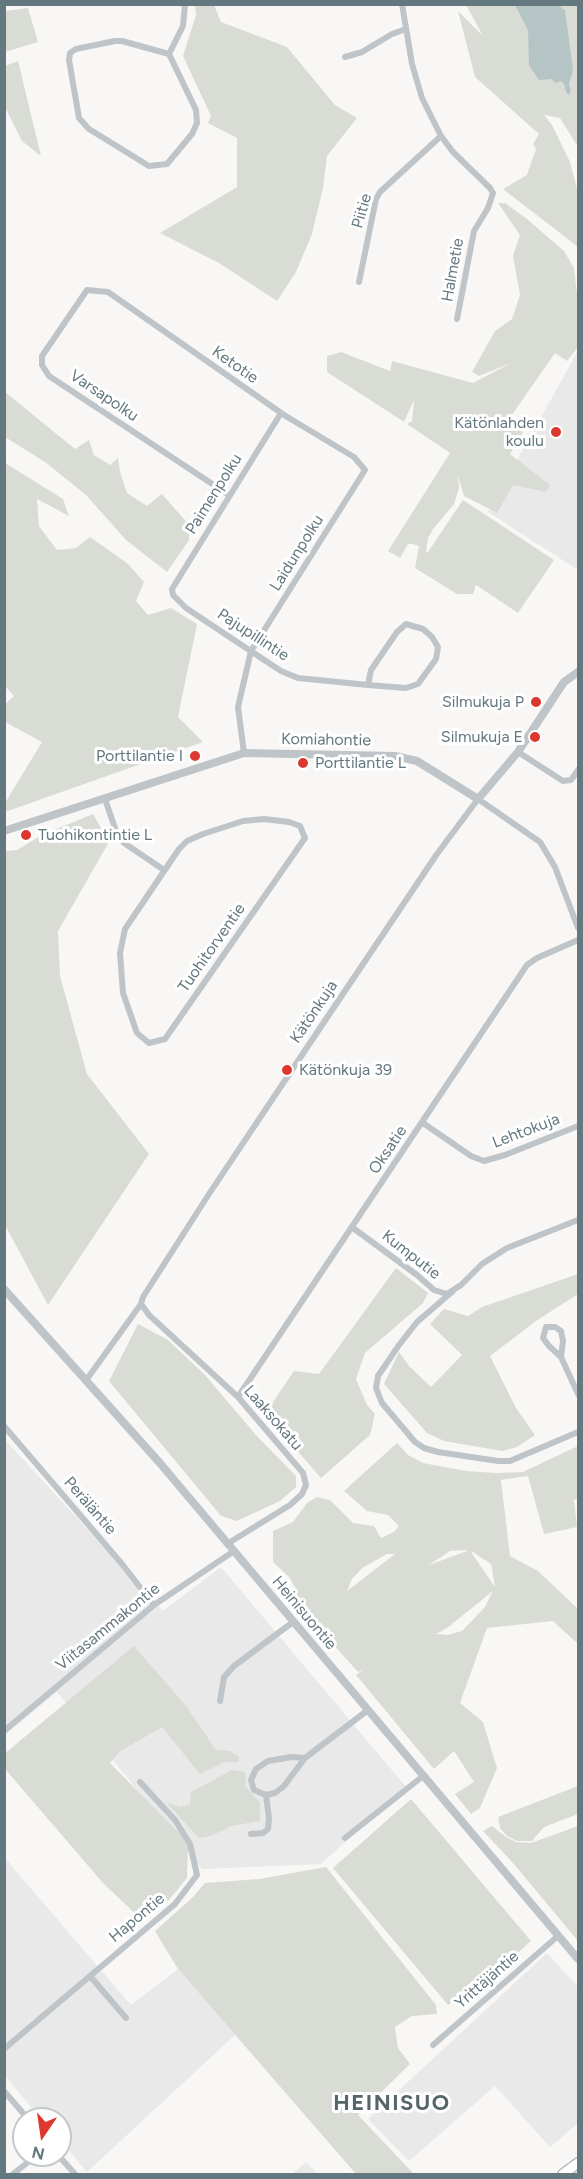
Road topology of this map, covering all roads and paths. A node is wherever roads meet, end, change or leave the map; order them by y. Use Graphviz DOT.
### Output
graph roads {
  1 [pos="185,4"];
  2 [pos="402,4"];
  3 [pos="406,29"];
  4 [pos="169,54"];
  5 [pos="345,57"];
  6 [pos="441,136"];
  7 [pos="359,282"];
  8 [pos="87,290"];
  9 [pos="457,319"];
  10 [pos="281,413"];
  11 [pos="365,470"];
  12 [pos="229,495"];
  13 [pos="171,589"];
  14 [pos="251,651"];
  15 [pos="579,672"];
  16 [pos="368,685"];
  17 [pos="518,752"];
  18 [pos="244,753"];
  19 [pos="579,770"];
  20 [pos="105,798"];
  21 [pos="478,799"];
  22 [pos="4,831"];
  23 [pos="164,870"];
  24 [pos="579,928"];
  25 [pos="579,940"];
  26 [pos="423,1123"];
  27 [pos="579,1125"];
  28 [pos="579,1220"];
  29 [pos="353,1228"];
  30 [pos="4,1289"];
  31 [pos="453,1291"];
  32 [pos="141,1304"];
  33 [pos="561,1357"];
  34 [pos="87,1379"];
  35 [pos="579,1394"];
  36 [pos="238,1397"];
  37 [pos="4,1425"];
  38 [pos="579,1432"];
  39 [pos="227,1544"];
  40 [pos="234,1551"];
  41 [pos="154,1605"];
  42 [pos="293,1622"];
  43 [pos="220,1701"];
  44 [pos="368,1710"];
  45 [pos="4,1731"];
  46 [pos="305,1758"];
  47 [pos="423,1776"];
  48 [pos="140,1782"];
  49 [pos="266,1795"];
  50 [pos="251,1834"];
  51 [pos="345,1838"];
  52 [pos="559,1935"];
  53 [pos="579,1959"];
  54 [pos="90,1976"];
  55 [pos="126,2018"];
  56 [pos="433,2045"];
  57 [pos="4,2049"];
  58 [pos="4,2091"];
  59 [pos="18,2107"];
  60 [pos="579,2163"];
  61 [pos="563,2175"];
  1 -- 4 [label="street"];
  2 -- 3 [label="street"];
  3 -- 5 [label="street"];
  3 -- 6 [label="street"];
  4 -- 4 [label="street"];
  6 -- 7 [label="street, Piitie"];
  6 -- 9 [label="street, Halmetie"];
  8 -- 10 [label="street, Ketotie"];
  8 -- 12 [label="street, Varsapolku"];
  10 -- 11 [label="street, Ketotie"];
  10 -- 12 [label="street, Paimenpolku"];
  11 -- 14 [label="street, Laidunpolku"];
  12 -- 13 [label="street, Paimenpolku"];
  13 -- 14 [label="street, Pajupillintie"];
  14 -- 16 [label="street, Pajupillintie"];
  14 -- 18 [label="street, Laidunpolku"];
  15 -- 17 [label="street, Kätönkuja"];
  16 -- 16 [label="street, Pajupillintie"];
  17 -- 19 [label="street"];
  17 -- 21 [label="street, Kätönkuja"];
  18 -- 20 [label="street, Komiahontie"];
  18 -- 21 [label="street, Komiahontie"];
  20 -- 22 [label="street, Komiahontie"];
  20 -- 23 [label="street"];
  21 -- 24 [label="street, Komiahontie"];
  21 -- 32 [label="street, Kätönkuja"];
  23 -- 23 [label="street, Tuohitorventie"];
  25 -- 26 [label="street, Oksatie"];
  26 -- 27 [label="street, Lehtokuja"];
  26 -- 29 [label="street, Oksatie"];
  28 -- 31 [label="street, Kumputie"];
  29 -- 31 [label="street, Kumputie"];
  29 -- 36 [label="street, Oksatie"];
  30 -- 34 [label="street, Heinisuontie"];
  31 -- 38 [label="street"];
  32 -- 34 [label="street, Kätönkuja"];
  32 -- 36 [label="street, Laaksokatu"];
  33 -- 33 [label="street"];
  33 -- 35 [label="street"];
  34 -- 39 [label="street, Heinisuontie"];
  36 -- 39 [label="street, Laaksokatu"];
  37 -- 41 [label="street, Peräläntie"];
  39 -- 40 [label="street, Heinisuontie"];
  40 -- 41 [label="street, Viitasammakontie"];
  40 -- 42 [label="street, Heinisuontie"];
  41 -- 45 [label="street, Viitasammakontie"];
  42 -- 43 [label="street"];
  42 -- 44 [label="street, Heinisuontie"];
  44 -- 46 [label="street"];
  44 -- 47 [label="street, Heinisuontie"];
  46 -- 49 [label="street"];
  46 -- 49 [label="street"];
  47 -- 51 [label="street"];
  47 -- 52 [label="street, Heinisuontie"];
  48 -- 54 [label="street, Hapontie"];
  49 -- 50 [label="street"];
  52 -- 53 [label="street, Heinisuontie"];
  52 -- 56 [label="street, Yrittäjäntie"];
  54 -- 55 [label="street"];
  54 -- 57 [label="street, Hapontie"];
  58 -- 59 [label="street"];
  60 -- 61 [label="main road"];
}
